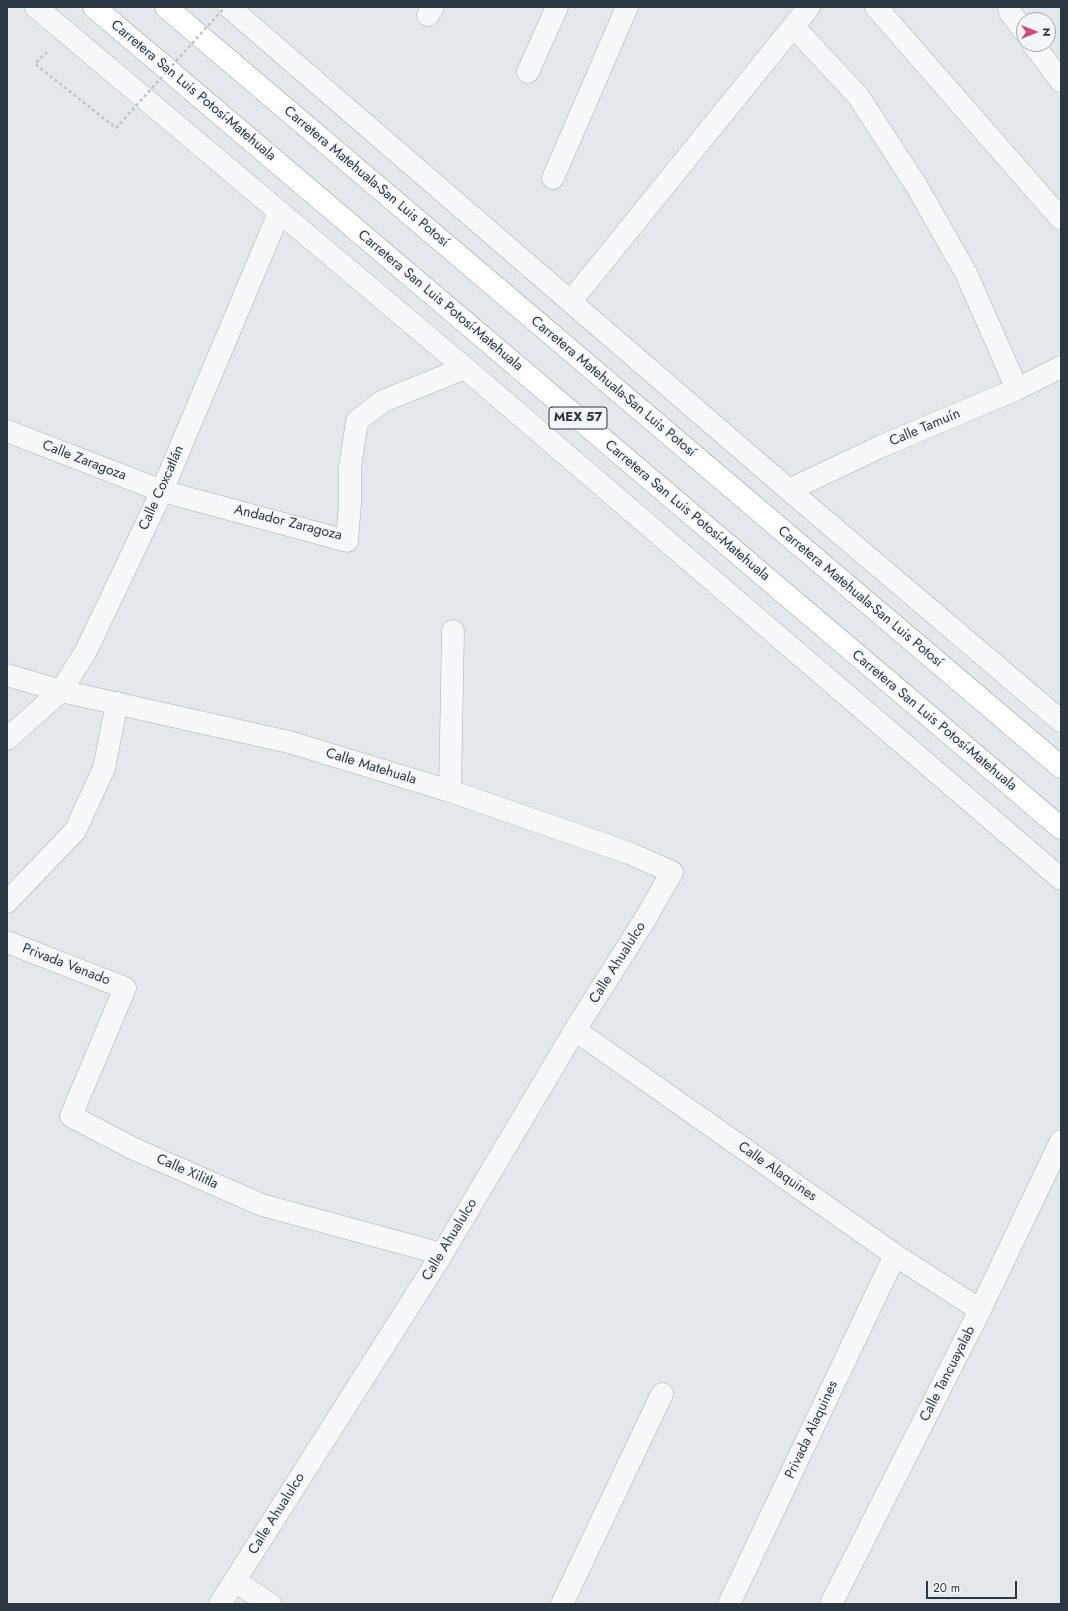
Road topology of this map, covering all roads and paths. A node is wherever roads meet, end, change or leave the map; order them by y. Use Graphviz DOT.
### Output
graph roads {
  1 [pos="36,7"];
  2 [pos="94,7"];
  3 [pos="166,7"];
  4 [pos="225,7"];
  5 [pos="229,7"];
  6 [pos="557,7"];
  7 [pos="627,7"];
  8 [pos="809,7"];
  9 [pos="876,7"];
  10 [pos="1009,7"];
  11 [pos="1016,20"];
  12 [pos="794,27"];
  13 [pos="1039,52"];
  14 [pos="35,64"];
  15 [pos="528,72"];
  16 [pos="1061,81"];
  17 [pos="553,178"];
  18 [pos="278,212"];
  19 [pos="1061,218"];
  20 [pos="571,302"];
  21 [pos="1061,367"];
  22 [pos="465,368"];
  23 [pos="1017,389"];
  24 [pos="7,431"];
  25 [pos="789,490"];
  26 [pos="162,491"];
  27 [pos="453,631"];
  28 [pos="7,675"];
  29 [pos="61,691"];
  30 [pos="117,704"];
  31 [pos="1061,720"];
  32 [pos="7,739"];
  33 [pos="1061,767"];
  34 [pos="450,791"];
  35 [pos="1061,828"];
  36 [pos="672,872"];
  37 [pos="1061,880"];
  38 [pos="7,902"];
  39 [pos="7,942"];
  40 [pos="125,988"];
  41 [pos="575,1030"];
  42 [pos="1061,1141"];
  43 [pos="442,1254"];
  44 [pos="895,1255"];
  45 [pos="980,1310"];
  46 [pos="662,1394"];
  47 [pos="235,1581"];
  48 [pos="220,1604"];
  49 [pos="270,1604"];
  50 [pos="562,1604"];
  51 [pos="729,1604"];
  52 [pos="831,1604"];
  1 -- 18 [label="street"];
  2 -- 35 [label="highway, Carretera San Luis Potosí-Matehuala / MEX 57"];
  3 -- 33 [label="highway, Carretera Matehuala-San Luis Potosí / MEX 57"];
  4 -- 14 [label="path, bridge"];
  5 -- 20 [label="street"];
  6 -- 15 [label="street"];
  7 -- 17 [label="street"];
  8 -- 12 [label="street"];
  9 -- 19 [label="street"];
  10 -- 11 [label="street"];
  12 -- 20 [label="street"];
  12 -- 23 [label="street"];
  13 -- 16 [label="street"];
  18 -- 22 [label="street"];
  18 -- 26 [label="street, Calle Coxcatlán"];
  20 -- 25 [label="street"];
  21 -- 23 [label="street, Calle Tamuín"];
  22 -- 26 [label="street, Andador Zaragoza"];
  22 -- 37 [label="street"];
  23 -- 25 [label="street, Calle Tamuín"];
  24 -- 26 [label="street, Calle Zaragoza"];
  25 -- 31 [label="street"];
  26 -- 29 [label="street, Calle Coxcatlán"];
  27 -- 34 [label="street"];
  28 -- 29 [label="street, Calle Matehuala"];
  29 -- 30 [label="street, Calle Matehuala"];
  29 -- 32 [label="street, Calle Coxcatlán"];
  30 -- 34 [label="street, Calle Matehuala"];
  30 -- 38 [label="street"];
  34 -- 36 [label="street, Calle Matehuala"];
  36 -- 41 [label="street, Calle Ahualulco"];
  39 -- 40 [label="street, Privada Venado"];
  40 -- 43 [label="street, Calle Xilitla"];
  41 -- 43 [label="street, Calle Ahualulco"];
  41 -- 44 [label="street, Calle Alaquines"];
  42 -- 45 [label="street, Calle Tancuayalab"];
  43 -- 47 [label="street, Calle Ahualulco"];
  44 -- 45 [label="street, Calle Alaquines"];
  44 -- 51 [label="street, Privada Alaquines"];
  45 -- 52 [label="street, Calle Tancuayalab"];
  46 -- 50 [label="street"];
  47 -- 48 [label="street, Calle Ahualulco"];
  47 -- 49 [label="street"];
}
